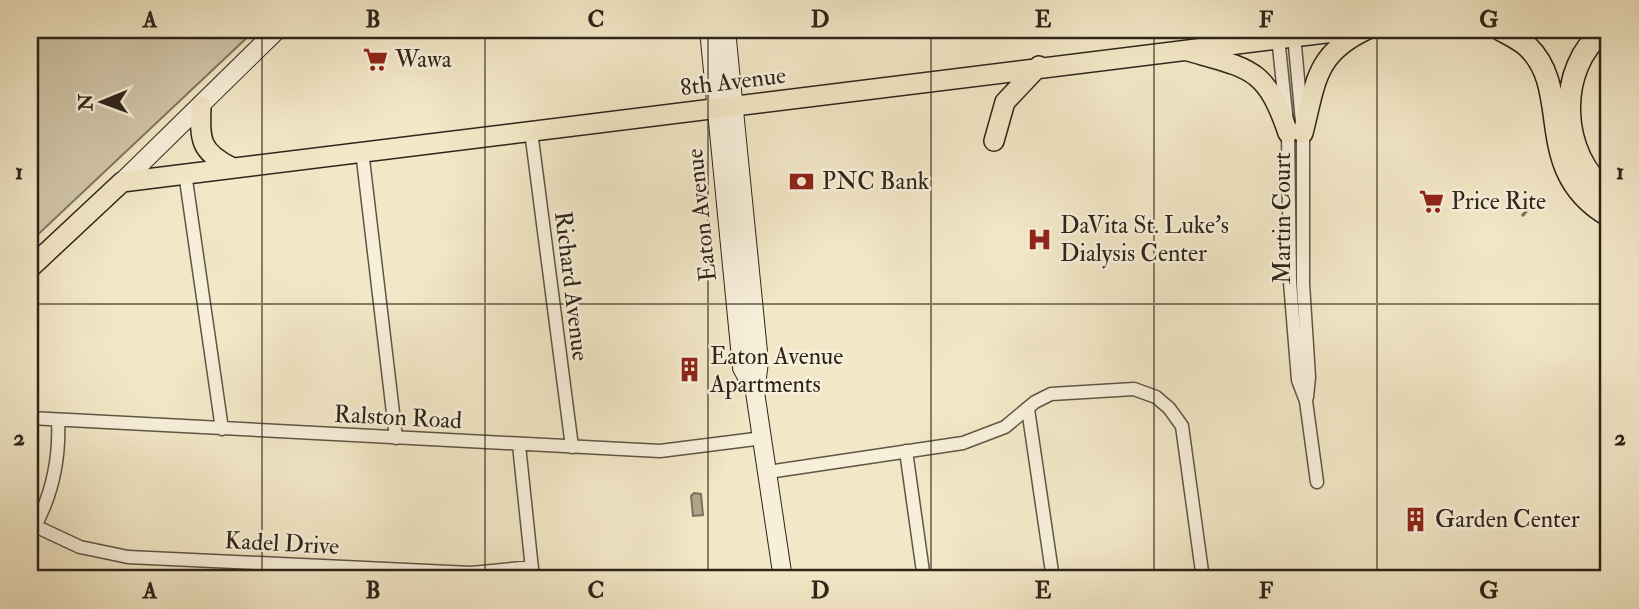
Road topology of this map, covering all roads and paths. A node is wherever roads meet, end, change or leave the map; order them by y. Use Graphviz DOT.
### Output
graph roads {
  1 [pos="277,30"];
  2 [pos="709,30"];
  3 [pos="726,30"];
  4 [pos="1350,30"];
  5 [pos="1366,30"];
  6 [pos="1501,30"];
  7 [pos="1605,30"];
  8 [pos="1286,36"];
  9 [pos="1180,48"];
  10 [pos="1039,66"];
  11 [pos="201,106"];
  12 [pos="723,107"];
  13 [pos="531,131"];
  14 [pos="1295,133"];
  15 [pos="994,141"];
  16 [pos="362,151"];
  17 [pos="231,167"];
  18 [pos="185,173"];
  19 [pos="122,182"];
  20 [pos="1609,192"];
  21 [pos="1609,216"];
  22 [pos="30,268"];
  23 [pos="1028,409"];
  24 [pos="30,418"];
  25 [pos="58,420"];
  26 [pos="222,429"];
  27 [pos="396,438"];
  28 [pos="763,438"];
  29 [pos="519,445"];
  30 [pos="572,447"];
  31 [pos="906,452"];
  32 [pos="768,472"];
  33 [pos="1317,482"];
  34 [pos="32,530"];
  35 [pos="532,573"];
  36 [pos="783,579"];
  37 [pos="924,579"];
  38 [pos="1053,579"];
  39 [pos="1203,579"];
  1 -- 11 [label="street"];
  2 -- 12 [label="street, Eaton Avenue"];
  3 -- 12 [label="street, Eaton Avenue"];
  4 -- 8 [label="main road, 8th Avenue"];
  5 -- 14 [label="main road"];
  6 -- 21 [label="highway"];
  7 -- 20 [label="highway"];
  8 -- 9 [label="main road, 8th Avenue"];
  8 -- 14 [label="street, Martin Court"];
  9 -- 10 [label="main road, 8th Avenue"];
  9 -- 14 [label="main road"];
  10 -- 12 [label="main road, 8th Avenue"];
  10 -- 15 [label="main road"];
  11 -- 17 [label="main road"];
  11 -- 19 [label="street"];
  12 -- 13 [label="main road, 8th Avenue"];
  12 -- 28 [label="street, Eaton Avenue"];
  13 -- 16 [label="main road, 8th Avenue"];
  13 -- 30 [label="street, Richard Avenue"];
  14 -- 33 [label="street, Martin Court"];
  16 -- 17 [label="main road, 8th Avenue"];
  16 -- 27 [label="street"];
  17 -- 18 [label="main road, 8th Avenue"];
  18 -- 19 [label="main road, 8th Avenue"];
  18 -- 26 [label="street"];
  19 -- 22 [label="main road"];
  23 -- 31 [label="street"];
  23 -- 38 [label="street"];
  23 -- 39 [label="street"];
  24 -- 25 [label="street, Ralston Road"];
  25 -- 26 [label="street, Ralston Road"];
  25 -- 34 [label="street"];
  26 -- 27 [label="street, Ralston Road"];
  27 -- 29 [label="street, Ralston Road"];
  28 -- 30 [label="street, Ralston Road"];
  28 -- 32 [label="street, Eaton Avenue"];
  29 -- 30 [label="street, Ralston Road"];
  29 -- 35 [label="street"];
  31 -- 32 [label="street"];
  31 -- 37 [label="street"];
  32 -- 36 [label="street, Eaton Avenue"];
  34 -- 35 [label="street, Kadel Drive"];
}
